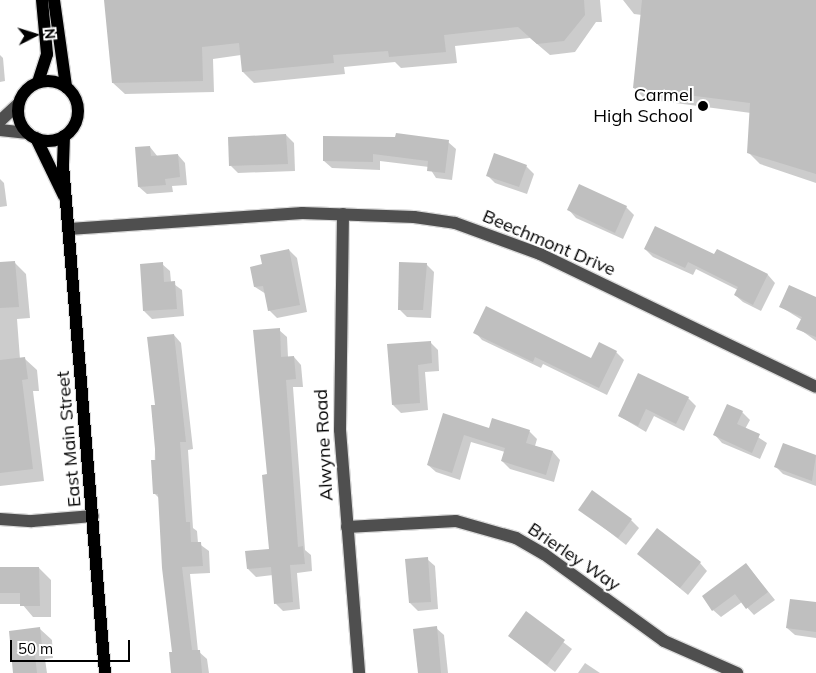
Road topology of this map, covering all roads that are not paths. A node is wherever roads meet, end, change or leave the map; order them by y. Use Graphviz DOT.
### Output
graph roads {
  1 [pos="42,0"];
  2 [pos="54,0"];
  3 [pos="38,82"];
  4 [pos="66,87"];
  5 [pos="18,104"];
  6 [pos="0,121"];
  7 [pos="0,130"];
  8 [pos="32,136"];
  9 [pos="64,136"];
  10 [pos="67,203"];
  11 [pos="343,214"];
  12 [pos="69,229"];
  13 [pos="816,387"];
  14 [pos="93,516"];
  15 [pos="0,518"];
  16 [pos="347,527"];
  17 [pos="105,673"];
  18 [pos="359,673"];
  19 [pos="737,673"];
  1 -- 3 [label="main road"];
  2 -- 4 [label="main road"];
  3 -- 4 [label="main road"];
  3 -- 5 [label="main road"];
  4 -- 9 [label="main road"];
  5 -- 6 [label="street"];
  5 -- 8 [label="main road"];
  7 -- 8 [label="street"];
  8 -- 9 [label="main road"];
  8 -- 10 [label="main road, East Main Street"];
  9 -- 10 [label="main road, East Main Street"];
  10 -- 12 [label="main road, East Main Street"];
  11 -- 12 [label="street, Beechmont Drive"];
  11 -- 13 [label="street, Beechmont Drive"];
  11 -- 16 [label="street, Alwyne Road"];
  12 -- 14 [label="main road, East Main Street"];
  14 -- 15 [label="street"];
  14 -- 17 [label="main road, East Main Street"];
  16 -- 18 [label="street, Alwyne Road"];
  16 -- 19 [label="street, Brierley Way"];
}
